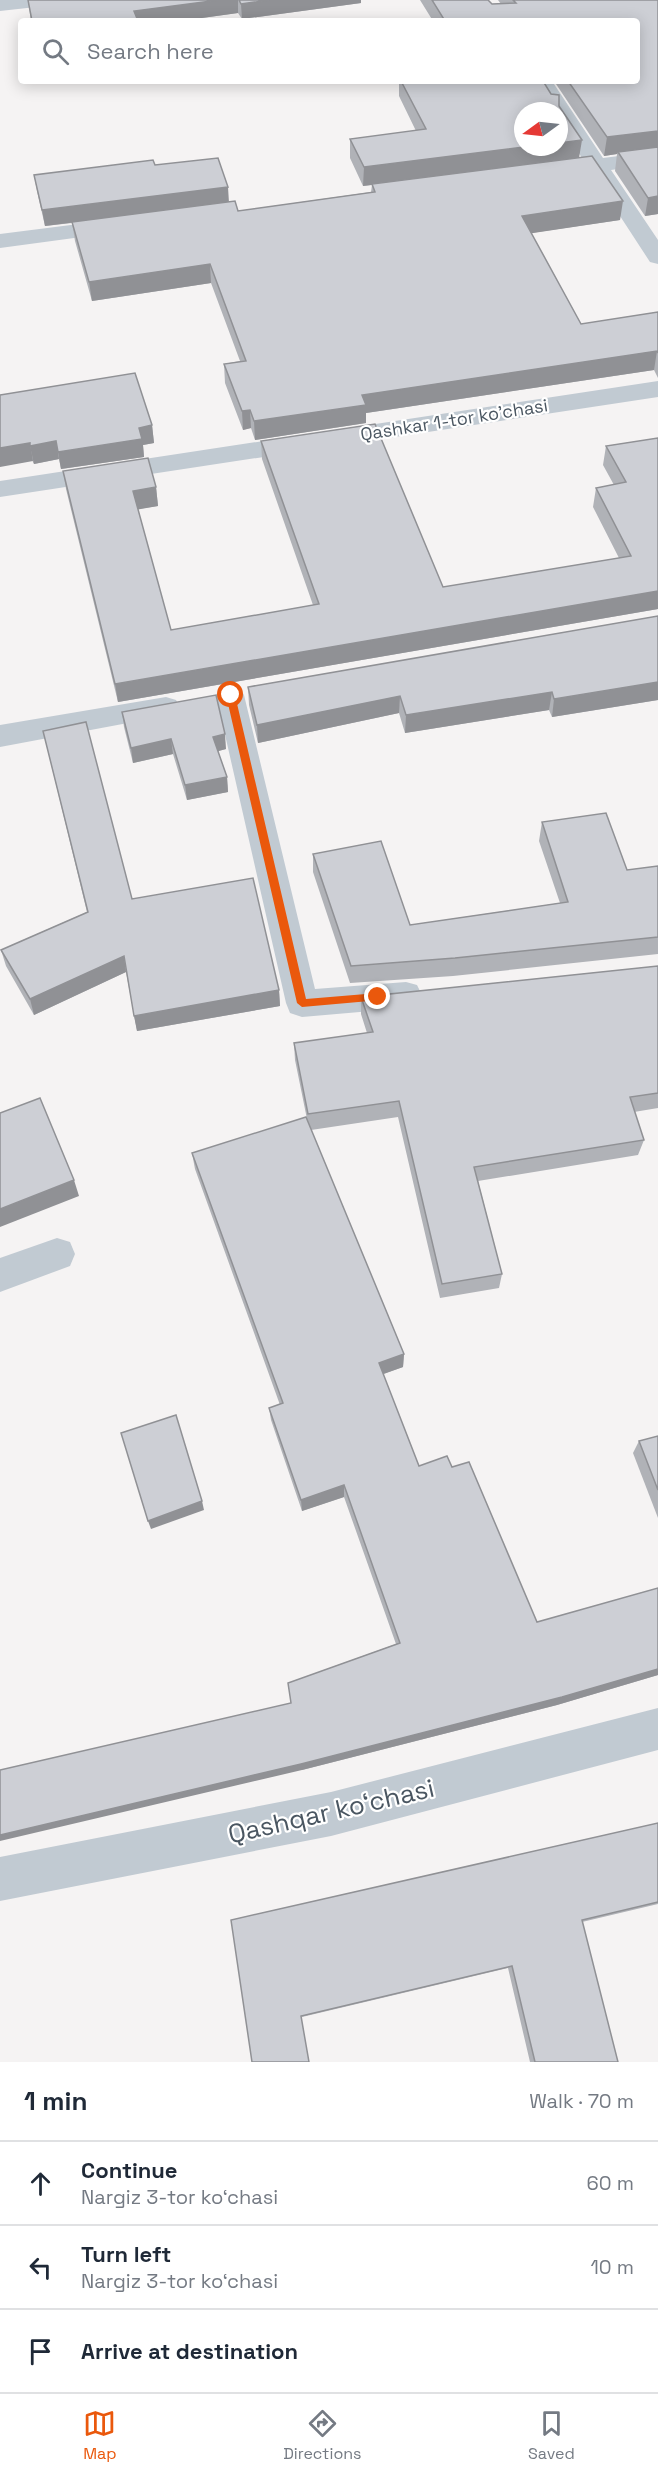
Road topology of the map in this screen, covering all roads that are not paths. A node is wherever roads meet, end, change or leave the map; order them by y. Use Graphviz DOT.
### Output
graph roads {
  1 [pos="45,0"];
  2 [pos="0,5"];
  3 [pos="544,84"];
  4 [pos="658,158"];
  5 [pos="597,165"];
  6 [pos="538,173"];
  7 [pos="141,224"];
  8 [pos="0,241"];
  9 [pos="658,257"];
  10 [pos="658,389"];
  11 [pos="0,489"];
  12 [pos="0,735"];
  13 [pos="432,993"];
  14 [pos="57,1254"];
  15 [pos="0,1275"];
  16 [pos="658,1729"];
  17 [pos="0,1879"];
  1 -- 2 [label="street"];
  3 -- 5 [label="street"];
  4 -- 5 [label="street"];
  5 -- 6 [label="street"];
  5 -- 9 [label="street"];
  7 -- 8 [label="street"];
  10 -- 11 [label="street, Qashkar 1-tor koʼchasi"];
  12 -- 13 [label="street"];
  14 -- 15 [label="street"];
  16 -- 17 [label="street, Qashqar koʻchasi"];
}
